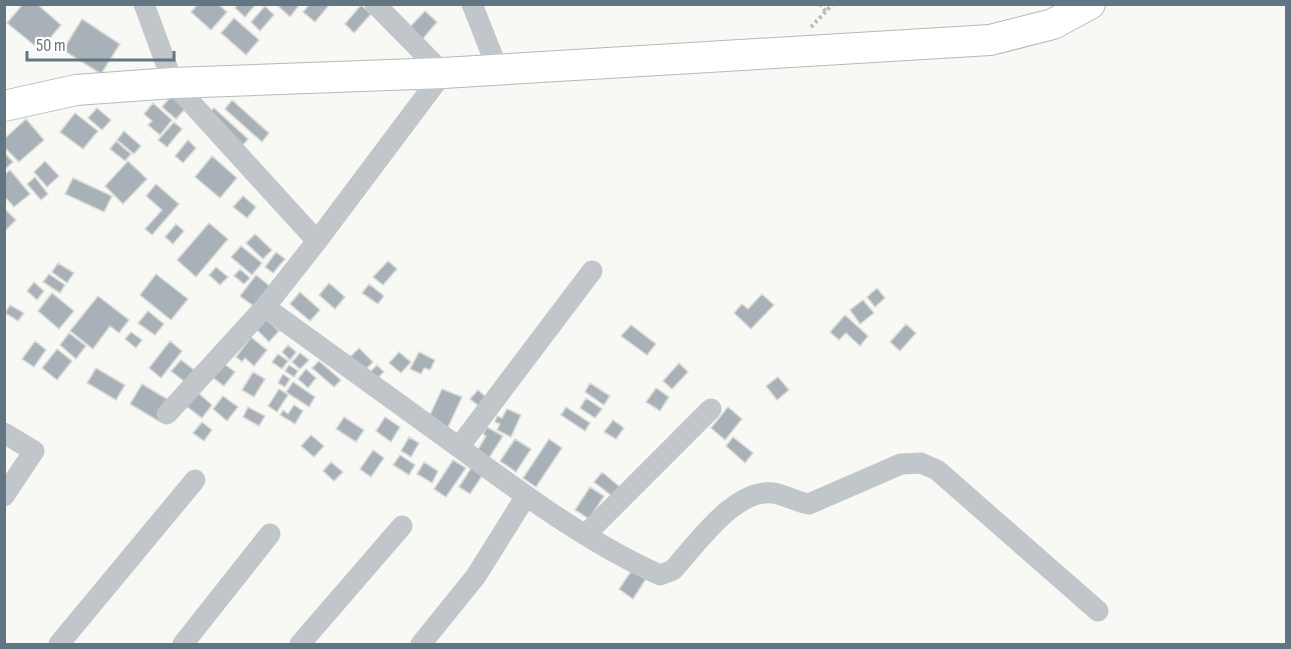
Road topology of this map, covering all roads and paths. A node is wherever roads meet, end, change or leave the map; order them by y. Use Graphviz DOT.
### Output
graph roads {
  1 [pos="144,4"];
  2 [pos="375,4"];
  3 [pos="472,4"];
  4 [pos="820,4"];
  5 [pos="1090,4"];
  6 [pos="826,12"];
  7 [pos="498,70"];
  8 [pos="443,73"];
  9 [pos="173,82"];
  10 [pos="4,106"];
  11 [pos="318,242"];
  12 [pos="592,271"];
  13 [pos="265,307"];
  14 [pos="711,409"];
  15 [pos="167,414"];
  16 [pos="4,433"];
  17 [pos="459,447"];
  18 [pos="195,480"];
  19 [pos="4,496"];
  20 [pos="526,496"];
  21 [pos="402,526"];
  22 [pos="270,534"];
  23 [pos="586,534"];
  24 [pos="1098,611"];
  25 [pos="63,643"];
  26 [pos="183,645"];
  27 [pos="300,645"];
  28 [pos="421,645"];
  1 -- 9 [label="street"];
  2 -- 8 [label="street"];
  3 -- 7 [label="street"];
  4 -- 6 [label="path"];
  5 -- 7 [label="street"];
  7 -- 8 [label="street"];
  8 -- 9 [label="street"];
  8 -- 11 [label="street"];
  9 -- 10 [label="street"];
  9 -- 11 [label="street"];
  11 -- 13 [label="street"];
  12 -- 17 [label="street"];
  13 -- 15 [label="street"];
  13 -- 17 [label="street"];
  14 -- 23 [label="street"];
  16 -- 19 [label="street"];
  17 -- 20 [label="street"];
  18 -- 25 [label="street"];
  20 -- 23 [label="street"];
  20 -- 28 [label="street"];
  21 -- 27 [label="street"];
  22 -- 26 [label="street"];
  23 -- 24 [label="street"];
}
